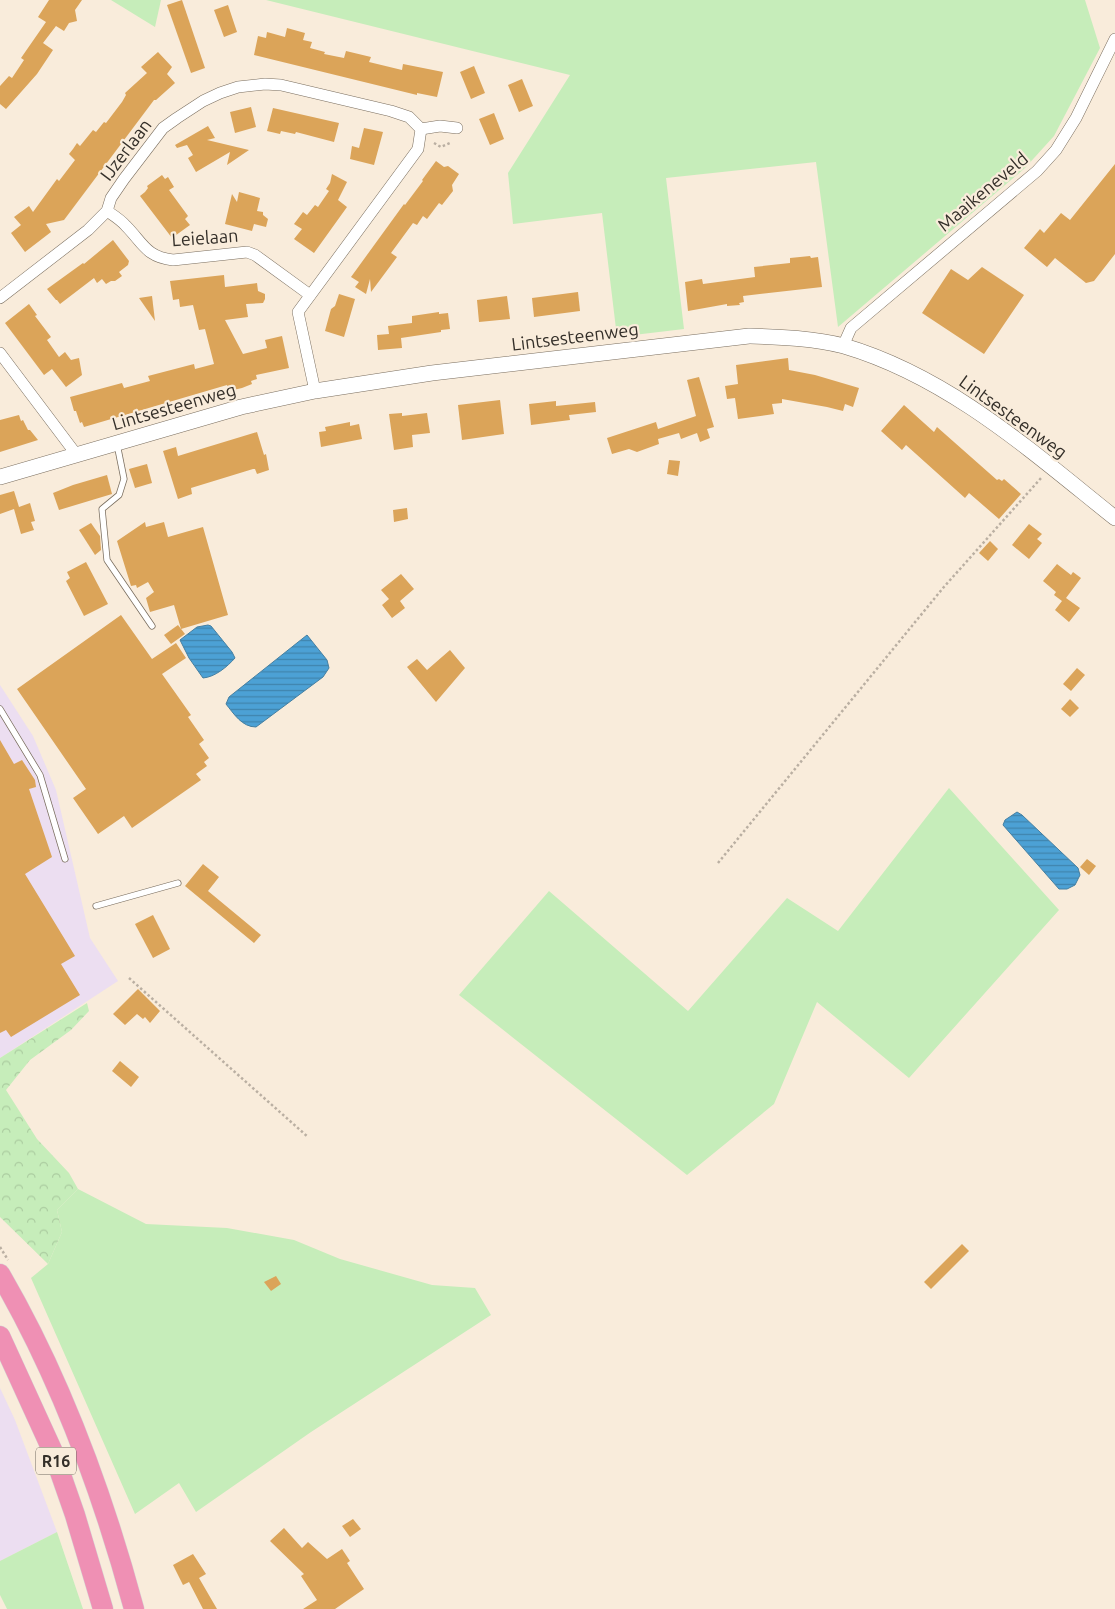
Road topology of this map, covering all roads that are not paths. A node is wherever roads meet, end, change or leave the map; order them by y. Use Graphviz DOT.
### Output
graph roads {
  1 [pos="1115,39"];
  2 [pos="457,128"];
  3 [pos="421,129"];
  4 [pos="107,211"];
  5 [pos="310,295"];
  6 [pos="0,298"];
  7 [pos="843,346"];
  8 [pos="0,354"];
  9 [pos="315,391"];
  10 [pos="116,442"];
  11 [pos="76,454"];
  12 [pos="0,477"];
  13 [pos="1115,518"];
  14 [pos="152,626"];
  15 [pos="0,709"];
  16 [pos="65,859"];
  17 [pos="178,882"];
  18 [pos="96,906"];
  19 [pos="0,1274"];
  20 [pos="0,1336"];
  21 [pos="103,1609"];
  22 [pos="134,1609"];
  1 -- 7 [label="street, Maaikeneveld"];
  2 -- 3 [label="street"];
  3 -- 4 [label="street, IJzerlaan"];
  3 -- 5 [label="street"];
  4 -- 5 [label="street, Leielaan"];
  4 -- 6 [label="street, IJzerlaan"];
  5 -- 9 [label="street"];
  7 -- 9 [label="street, Lintsesteenweg"];
  7 -- 13 [label="street, Lintsesteenweg"];
  8 -- 11 [label="street"];
  9 -- 10 [label="street, Lintsesteenweg"];
  10 -- 11 [label="street, Lintsesteenweg"];
  10 -- 14 [label="lane"];
  11 -- 12 [label="street, Lintsesteenweg"];
  15 -- 16 [label="lane"];
  17 -- 18 [label="lane"];
  19 -- 22 [label="highway, R16"];
  20 -- 21 [label="highway, R16"];
}
